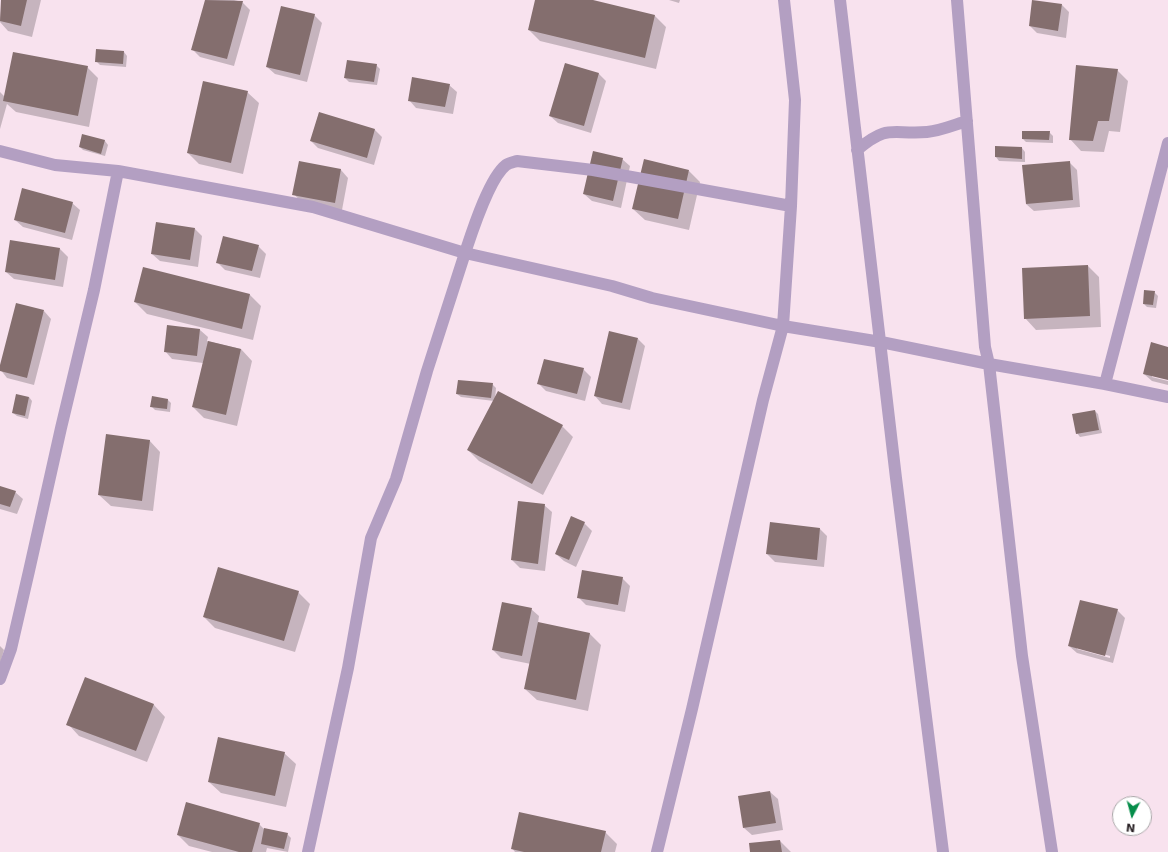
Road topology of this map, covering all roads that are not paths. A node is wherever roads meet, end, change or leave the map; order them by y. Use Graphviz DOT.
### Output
graph roads {
  1 [pos="784,0"];
  2 [pos="840,0"];
  3 [pos="957,0"];
  4 [pos="966,121"];
  5 [pos="1168,143"];
  6 [pos="857,150"];
  7 [pos="0,152"];
  8 [pos="118,171"];
  9 [pos="790,206"];
  10 [pos="465,253"];
  11 [pos="783,326"];
  12 [pos="881,342"];
  13 [pos="989,364"];
  14 [pos="1105,384"];
  15 [pos="1168,397"];
  16 [pos="0,679"];
  17 [pos="308,852"];
  18 [pos="657,852"];
  19 [pos="943,852"];
  20 [pos="1052,852"];
  1 -- 9 [label="street"];
  2 -- 6 [label="street"];
  3 -- 4 [label="street"];
  4 -- 6 [label="street"];
  4 -- 13 [label="street"];
  5 -- 14 [label="street"];
  6 -- 12 [label="street"];
  7 -- 8 [label="street"];
  8 -- 10 [label="street"];
  8 -- 16 [label="street"];
  9 -- 10 [label="street"];
  9 -- 11 [label="street"];
  10 -- 11 [label="street"];
  10 -- 17 [label="street"];
  11 -- 12 [label="street"];
  11 -- 18 [label="street"];
  12 -- 13 [label="street"];
  12 -- 19 [label="street"];
  13 -- 14 [label="street"];
  13 -- 20 [label="street"];
  14 -- 15 [label="street"];
}
